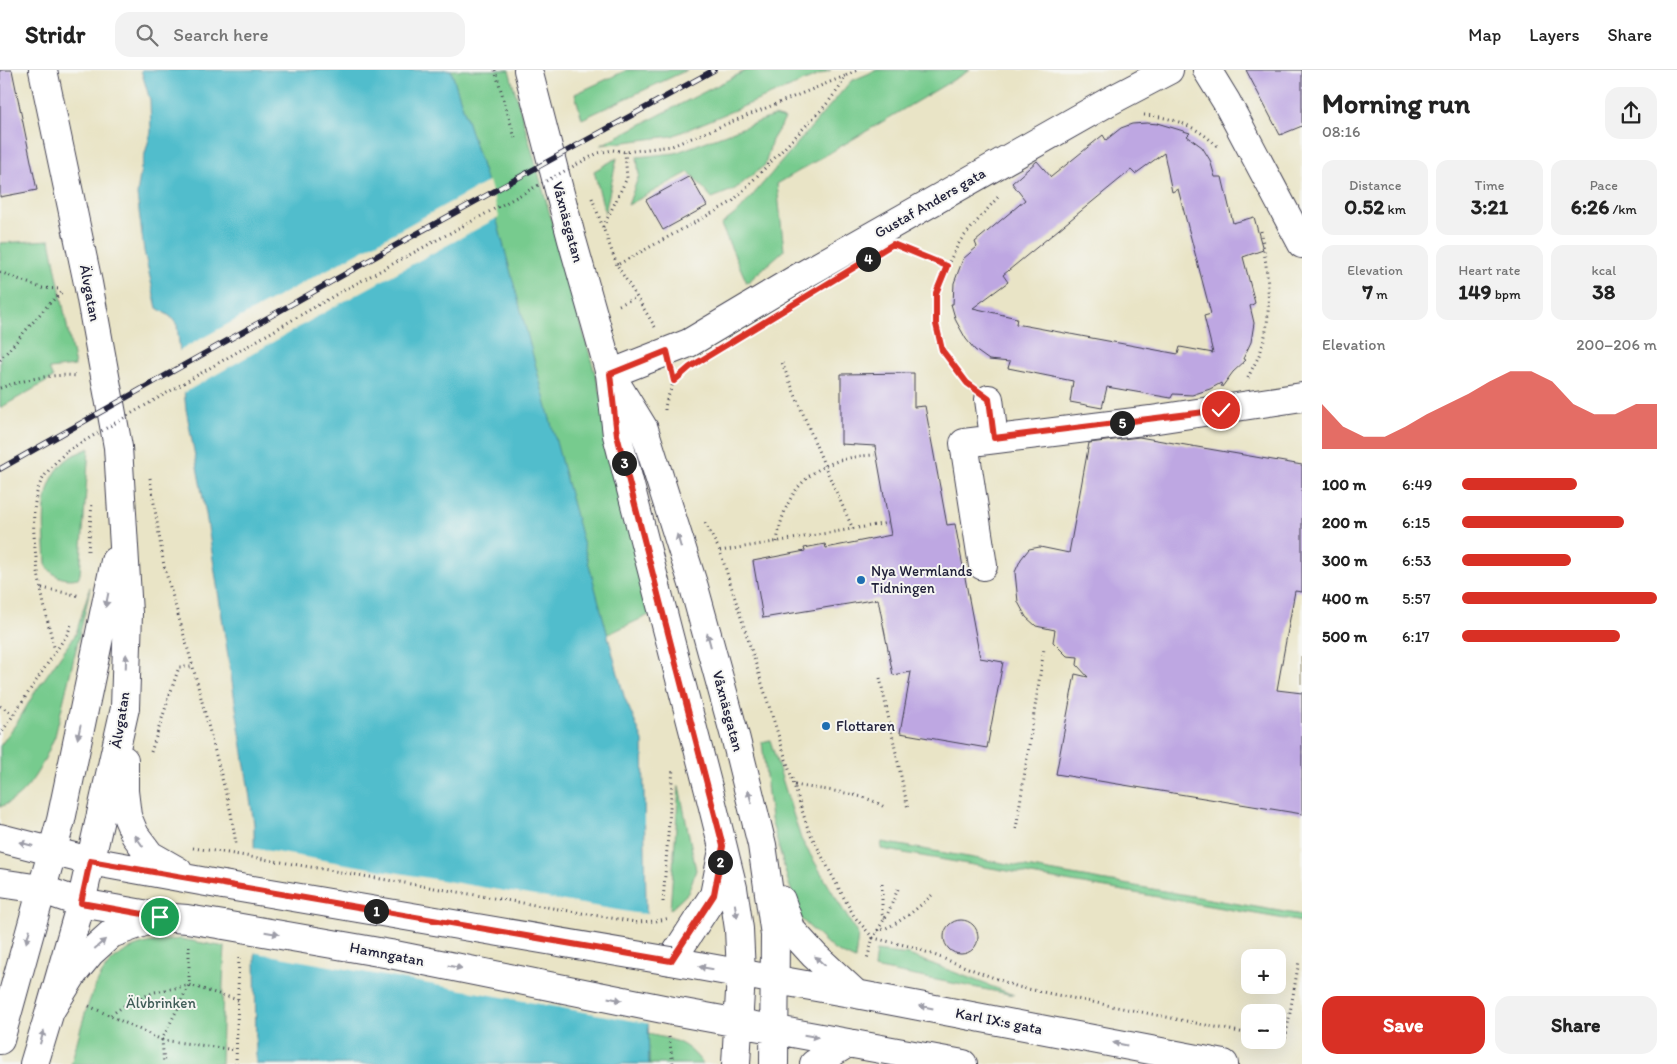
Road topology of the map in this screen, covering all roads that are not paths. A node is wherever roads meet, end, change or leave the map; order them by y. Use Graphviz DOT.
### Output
graph roads {
  1 [pos="43,70"];
  2 [pos="528,70"];
  3 [pos="1169,70"];
  4 [pos="1207,70"];
  5 [pos="1302,244"];
  6 [pos="610,374"];
  7 [pos="1302,397"];
  8 [pos="989,399"];
  9 [pos="994,438"];
  10 [pos="124,518"];
  11 [pos="983,566"];
  12 [pos="125,708"];
  13 [pos="0,838"];
  14 [pos="762,845"];
  15 [pos="723,846"];
  16 [pos="52,851"];
  17 [pos="90,861"];
  18 [pos="64,876"];
  19 [pos="192,880"];
  20 [pos="0,883"];
  21 [pos="41,889"];
  22 [pos="81,903"];
  23 [pos="160,917"];
  24 [pos="671,961"];
  25 [pos="741,974"];
  26 [pos="775,979"];
  27 [pos="856,994"];
  28 [pos="50,1011"];
  29 [pos="738,1023"];
  30 [pos="774,1030"];
  31 [pos="0,1040"];
  32 [pos="848,1043"];
  33 [pos="34,1064"];
  34 [pos="736,1064"];
  35 [pos="774,1064"];
  36 [pos="814,1064"];
  37 [pos="963,1064"];
  38 [pos="1224,1064"];
  1 -- 10 [label="street, Älvgatan"];
  2 -- 6 [label="street, Våxnäsgatan"];
  3 -- 6 [label="street, Gustaf Anders gata"];
  4 -- 5 [label="street"];
  14 -- 6 [label="street, Våxnäsgatan, one-way"];
  6 -- 15 [label="street, Våxnäsgatan"];
  7 -- 9 [label="street"];
  8 -- 9 [label="street"];
  9 -- 11 [label="street"];
  12 -- 10 [label="street, Älvgatan, one-way"];
  10 -- 16 [label="street, Älvgatan, one-way"];
  12 -- 17 [label="street, Älvgatan"];
  19 -- 12 [label="street, one-way"];
  16 -- 13 [label="street, one-way"];
  14 -- 26 [label="street, Våxnäsgatan"];
  27 -- 14 [label="street, one-way"];
  15 -- 24 [label="street"];
  15 -- 25 [label="street, Våxnäsgatan, one-way"];
  16 -- 17 [label="street"];
  16 -- 18 [label="street"];
  16 -- 21 [label="street, Älvgatan"];
  17 -- 18 [label="street"];
  17 -- 19 [label="street"];
  17 -- 22 [label="street, Älvgatan"];
  18 -- 21 [label="street"];
  18 -- 22 [label="street"];
  19 -- 24 [label="street, bridge"];
  20 -- 21 [label="street, Hamngatan"];
  21 -- 22 [label="street, Hamngatan"];
  21 -- 31 [label="street, Älvgatan, one-way"];
  22 -- 23 [label="street, Hamngatan"];
  22 -- 28 [label="street, Älvgatan"];
  28 -- 23 [label="street, one-way"];
  23 -- 29 [label="street, Hamngatan, one-way, bridge"];
  25 -- 24 [label="street, one-way"];
  25 -- 26 [label="street"];
  25 -- 29 [label="street, Våxnäsgatan"];
  26 -- 27 [label="street, Karl IX:s gata"];
  26 -- 30 [label="street, Våxnäsgatan"];
  38 -- 27 [label="street, Karl IX:s gata, one-way"];
  33 -- 28 [label="street, one-way"];
  29 -- 30 [label="street, Hamngatan"];
  29 -- 34 [label="street, Våxnäsgatan"];
  30 -- 32 [label="street, one-way"];
  30 -- 35 [label="street, Våxnäsgatan"];
  32 -- 36 [label="street"];
  32 -- 37 [label="street"];
}
